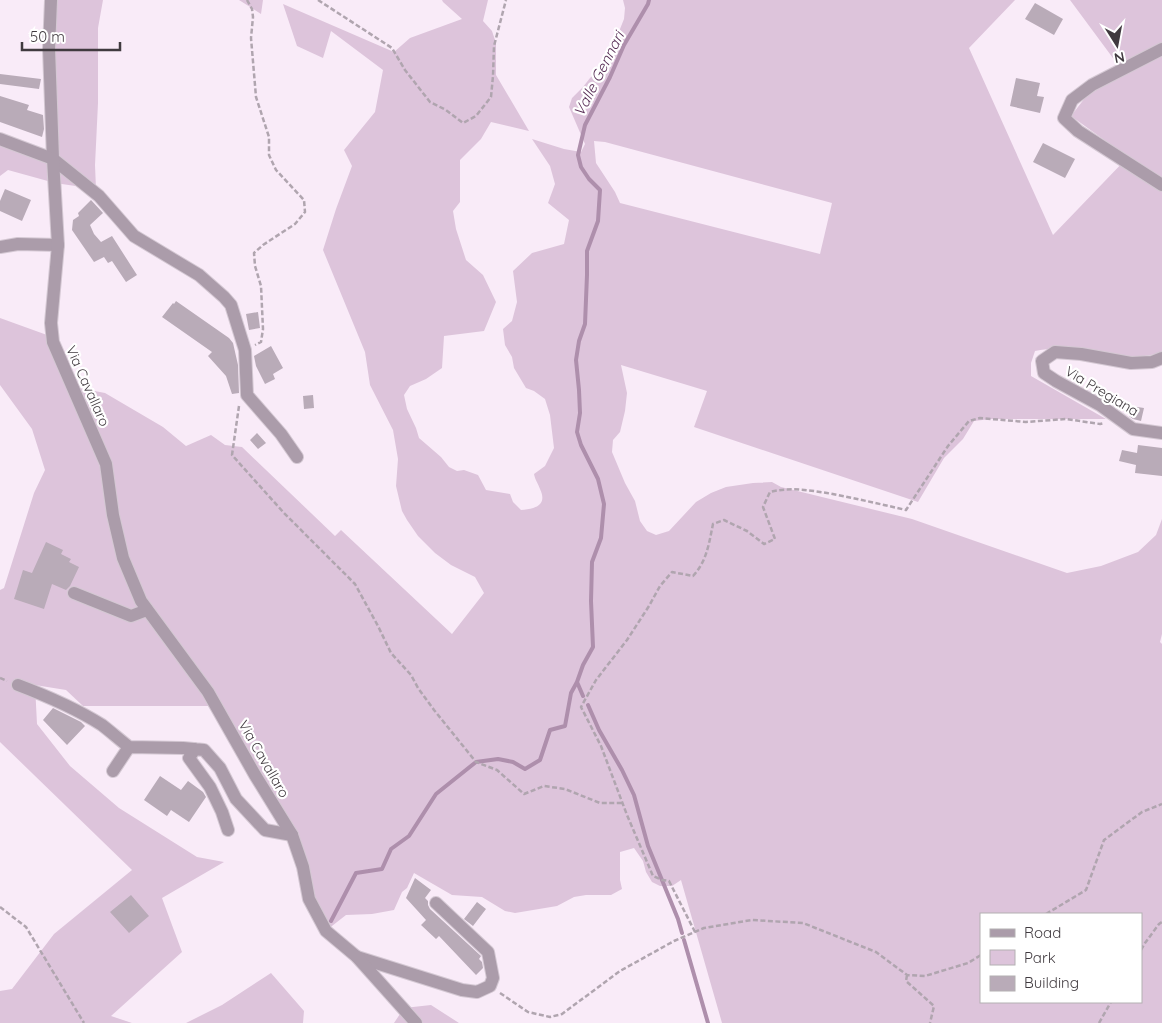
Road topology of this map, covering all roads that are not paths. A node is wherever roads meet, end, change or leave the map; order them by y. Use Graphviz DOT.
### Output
graph roads {
  1 [pos="50,0"];
  2 [pos="1162,50"];
  3 [pos="0,139"];
  4 [pos="53,159"];
  5 [pos="1162,185"];
  6 [pos="58,245"];
  7 [pos="0,247"];
  8 [pos="1162,358"];
  9 [pos="1162,434"];
  10 [pos="297,458"];
  11 [pos="74,593"];
  12 [pos="147,610"];
  13 [pos="18,685"];
  14 [pos="129,747"];
  15 [pos="195,749"];
  16 [pos="113,770"];
  17 [pos="228,830"];
  18 [pos="292,834"];
  19 [pos="436,903"];
  20 [pos="357,957"];
  21 [pos="416,1023"];
  1 -- 4 [label="street, Via Cavallaro"];
  2 -- 5 [label="street"];
  3 -- 4 [label="street"];
  4 -- 6 [label="street, Via Cavallaro"];
  4 -- 10 [label="street"];
  6 -- 7 [label="street"];
  6 -- 12 [label="street, Via Cavallaro"];
  8 -- 9 [label="street, Via Pregiana"];
  11 -- 12 [label="street"];
  12 -- 18 [label="street, Via Cavallaro"];
  13 -- 14 [label="street"];
  14 -- 15 [label="street"];
  14 -- 16 [label="street"];
  15 -- 17 [label="street"];
  15 -- 18 [label="street"];
  18 -- 20 [label="street, Via Cavallaro"];
  19 -- 20 [label="street, Via Cavallaro"];
  20 -- 21 [label="street, Via Cavallaro"];
}
